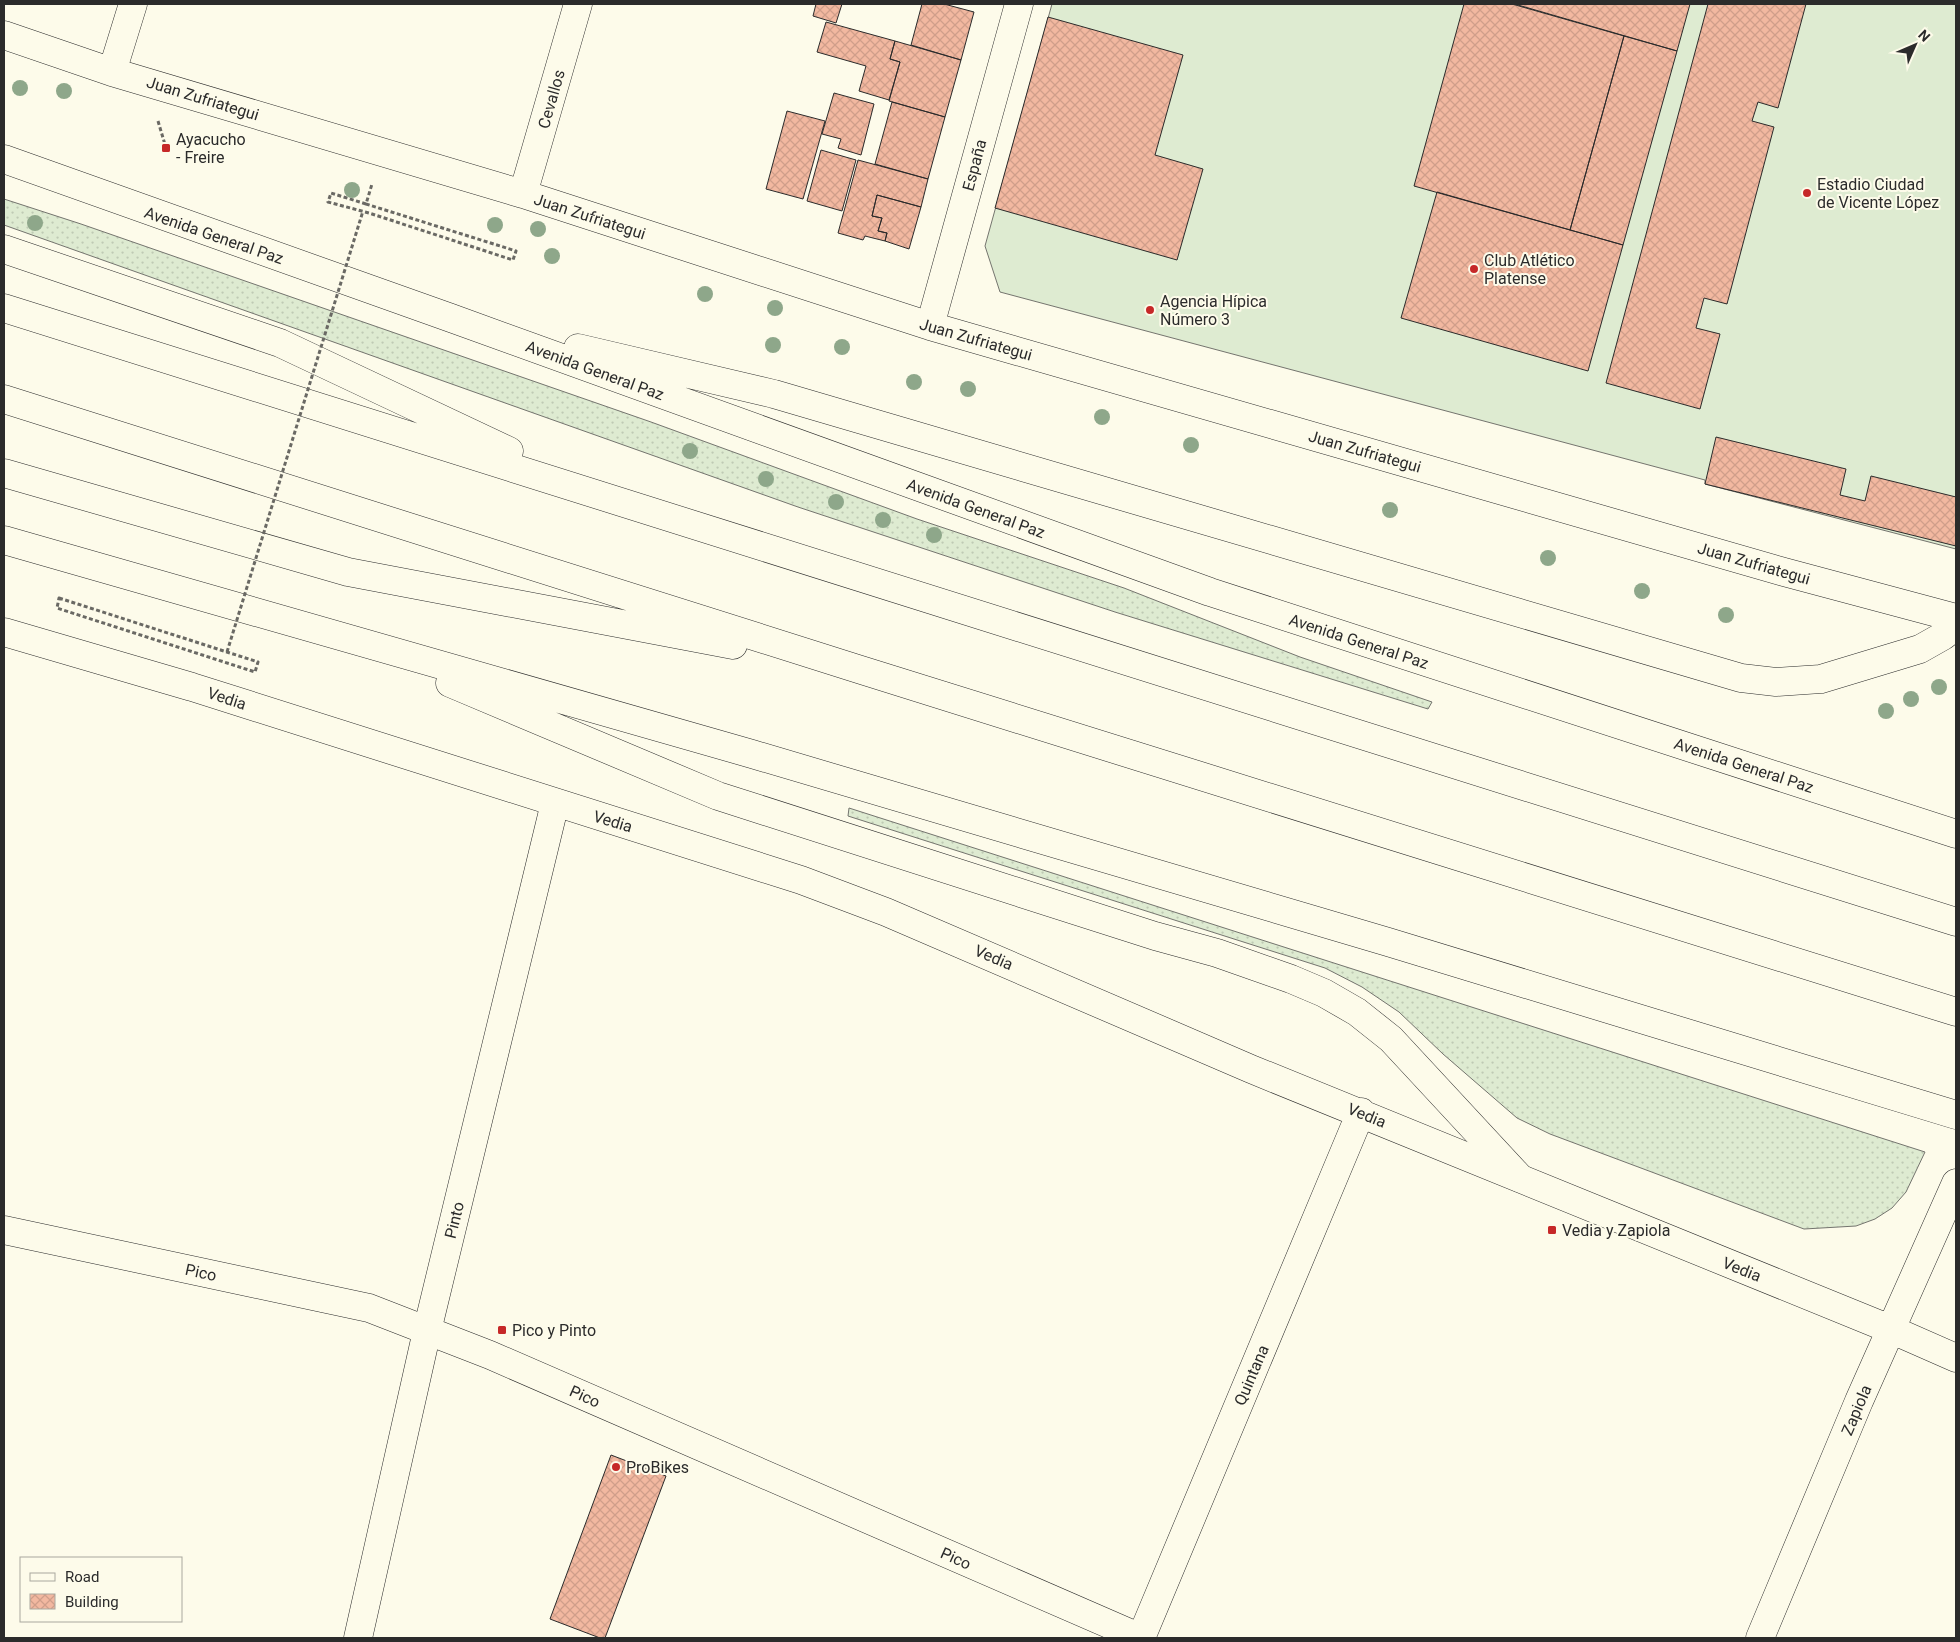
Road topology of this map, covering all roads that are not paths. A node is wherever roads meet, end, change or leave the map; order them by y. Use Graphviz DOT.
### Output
graph roads {
  1 [pos="133,4"];
  2 [pos="578,4"];
  3 [pos="1019,4"];
  4 [pos="4,35"];
  5 [pos="112,72"];
  6 [pos="4,159"];
  7 [pos="523,194"];
  8 [pos="4,249"];
  9 [pos="4,308"];
  10 [pos="451,318"];
  11 [pos="930,326"];
  12 [pos="4,399"];
  13 [pos="4,473"];
  14 [pos="603,496"];
  15 [pos="4,540"];
  16 [pos="1956,618"];
  17 [pos="1956,626"];
  18 [pos="4,632"];
  19 [pos="335,635"];
  20 [pos="858,669"];
  21 [pos="555,803"];
  22 [pos="1956,834"];
  23 [pos="1956,922"];
  24 [pos="1956,1012"];
  25 [pos="1361,1112"];
  26 [pos="1956,1115"];
  27 [pos="1520,1178"];
  28 [pos="1956,1183"];
  29 [pos="4,1230"];
  30 [pos="1890,1329"];
  31 [pos="427,1331"];
  32 [pos="1956,1358"];
  33 [pos="358,1638"];
  34 [pos="1141,1638"];
  35 [pos="1760,1638"];
  1 -- 5 [label="main road"];
  2 -- 7 [label="main road, Cevallos"];
  3 -- 11 [label="main road, España"];
  4 -- 5 [label="main road, Juan Zufriategui"];
  5 -- 7 [label="main road, Juan Zufriategui"];
  6 -- 10 [label="main road, Avenida General Paz"];
  7 -- 11 [label="main road, Juan Zufriategui"];
  8 -- 14 [label="main road"];
  9 -- 14 [label="main road"];
  10 -- 17 [label="main road"];
  10 -- 22 [label="main road, Avenida General Paz"];
  11 -- 16 [label="main road, Juan Zufriategui"];
  12 -- 20 [label="main road"];
  13 -- 20 [label="main road"];
  14 -- 23 [label="main road"];
  15 -- 19 [label="main road"];
  18 -- 21 [label="main road, Vedia"];
  19 -- 26 [label="main road"];
  19 -- 27 [label="main road"];
  20 -- 24 [label="main road"];
  21 -- 25 [label="main road, Vedia"];
  21 -- 31 [label="main road, Pinto"];
  25 -- 27 [label="main road, Vedia"];
  25 -- 34 [label="main road, Quintana"];
  27 -- 30 [label="main road, Vedia"];
  28 -- 30 [label="main road, Zapiola"];
  29 -- 31 [label="main road, Pico"];
  30 -- 32 [label="main road, Vedia"];
  30 -- 35 [label="main road, Zapiola"];
  31 -- 33 [label="main road, Pinto"];
  31 -- 34 [label="main road, Pico"];
}
